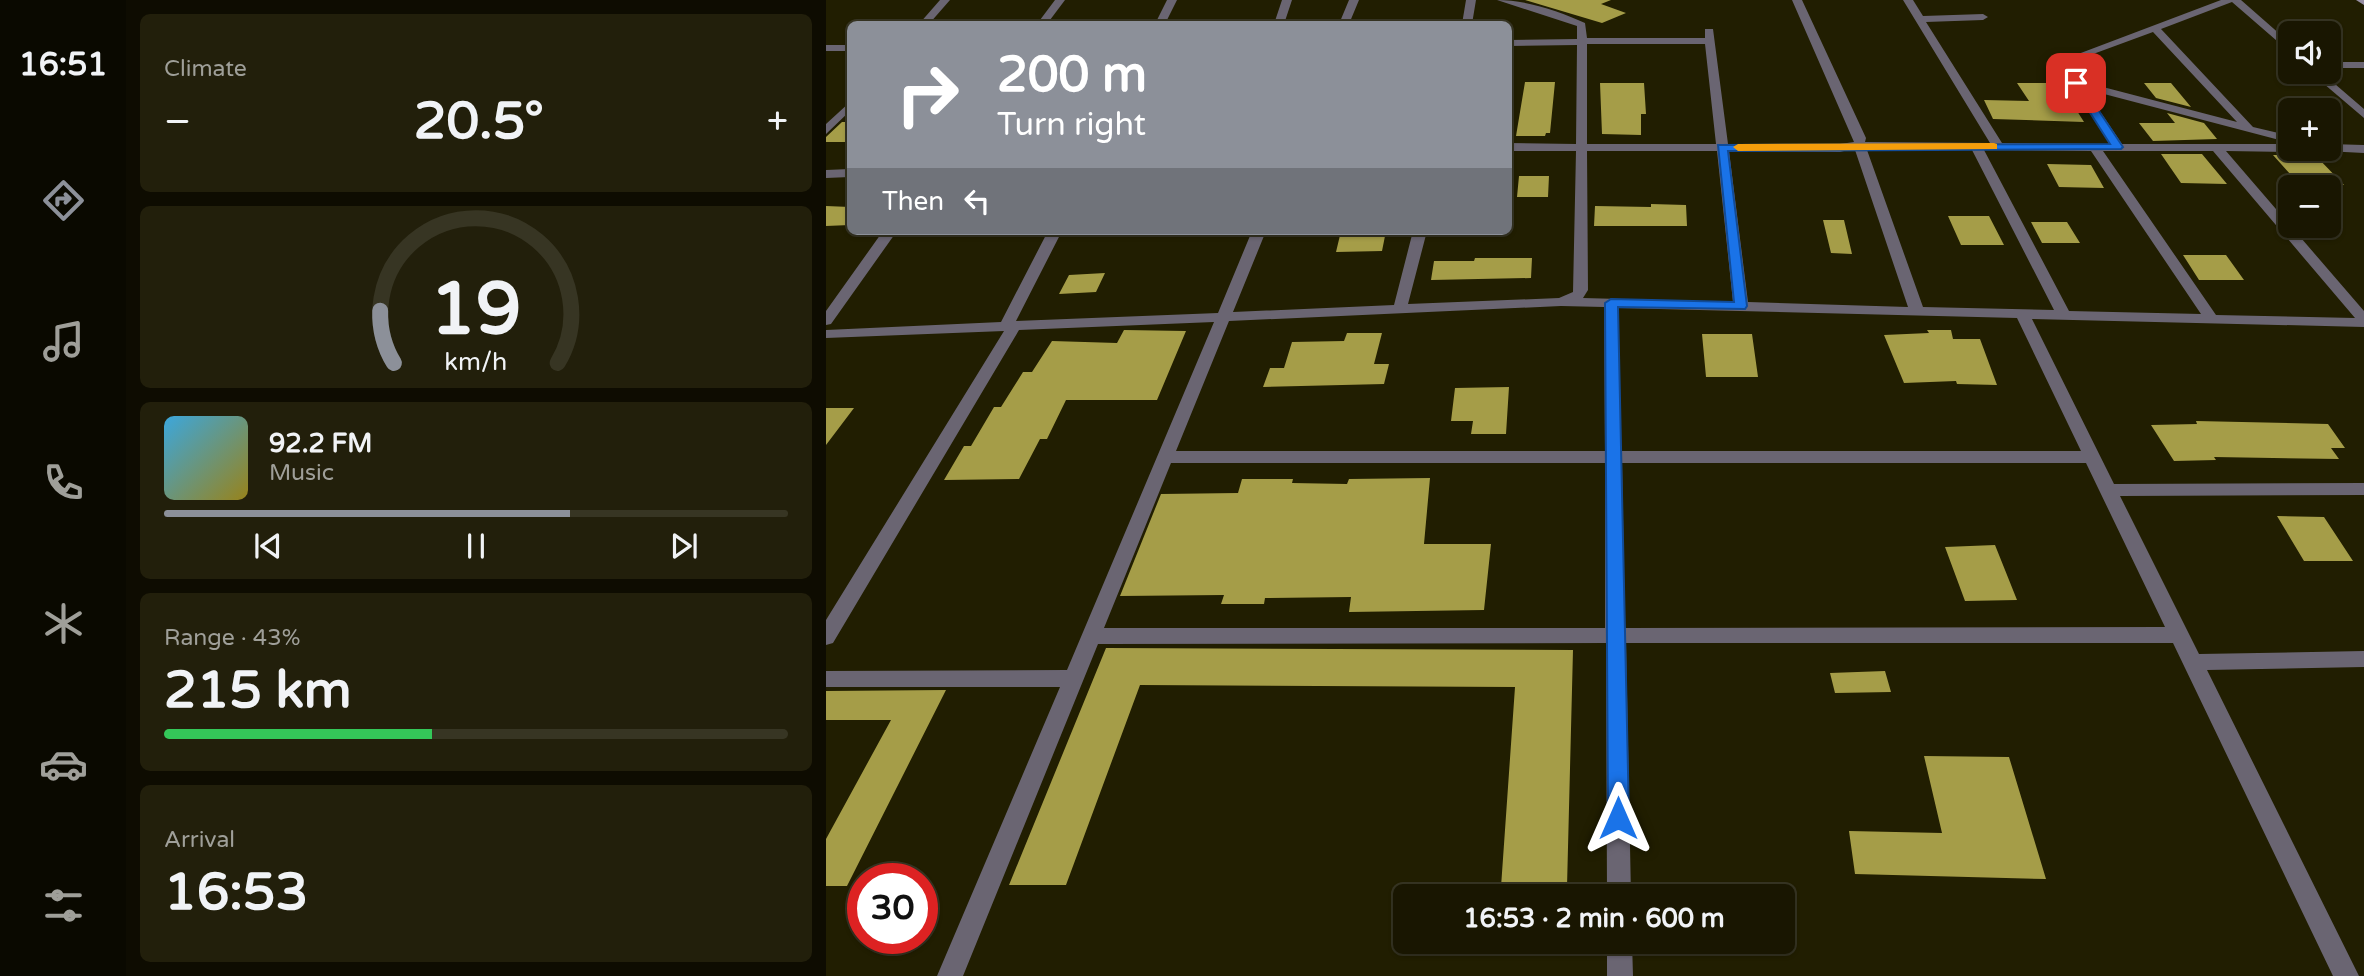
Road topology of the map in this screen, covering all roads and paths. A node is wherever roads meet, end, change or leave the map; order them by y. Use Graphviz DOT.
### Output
graph roads {
  1 [pos="945,0"];
  2 [pos="1060,0"];
  3 [pos="1172,0"];
  4 [pos="1287,0"];
  5 [pos="1354,0"];
  6 [pos="1471,0"];
  7 [pos="1502,0"];
  8 [pos="1797,0"];
  9 [pos="1909,0"];
  10 [pos="2232,0"];
  11 [pos="1520,2"];
  12 [pos="1983,17"];
  13 [pos="1920,19"];
  14 [pos="928,21"];
  15 [pos="1044,21"];
  16 [pos="1162,21"];
  17 [pos="1280,21"];
  18 [pos="1345,21"];
  19 [pos="1468,21"];
  20 [pos="2155,28"];
  21 [pos="2278,39"];
  22 [pos="1582,42"];
  23 [pos="1512,43"];
  24 [pos="826,48"];
  25 [pos="847,48"];
  26 [pos="2341,65"];
  27 [pos="2364,65"];
  28 [pos="2076,83"];
  29 [pos="2329,84"];
  30 [pos="847,108"];
  31 [pos="2364,115"];
  32 [pos="2249,128"];
  33 [pos="826,131"];
  34 [pos="2278,136"];
  35 [pos="1858,145"];
  36 [pos="1976,146"];
  37 [pos="1998,146"];
  38 [pos="1512,147"];
  39 [pos="1581,147"];
  40 [pos="1722,147"];
  41 [pos="2094,147"];
  42 [pos="2118,147"];
  43 [pos="2217,148"];
  44 [pos="2266,148"];
  45 [pos="2278,148"];
  46 [pos="2341,148"];
  47 [pos="2364,149"];
  48 [pos="847,173"];
  49 [pos="826,174"];
  50 [pos="888,235"];
  51 [pos="1053,235"];
  52 [pos="1257,235"];
  53 [pos="1419,235"];
  54 [pos="1560,302"];
  55 [pos="1611,303"];
  56 [pos="1741,306"];
  57 [pos="1400,308"];
  58 [pos="1917,311"];
  59 [pos="2022,314"];
  60 [pos="1224,315"];
  61 [pos="2064,315"];
  62 [pos="2212,319"];
  63 [pos="2364,322"];
  64 [pos="1011,326"];
  65 [pos="828,333"];
  66 [pos="1166,457"];
  67 [pos="2092,457"];
  68 [pos="1613,458"];
  69 [pos="2364,489"];
  70 [pos="2108,490"];
  71 [pos="2179,635"];
  72 [pos="1091,636"];
  73 [pos="1616,636"];
  74 [pos="826,637"];
  75 [pos="2364,659"];
  76 [pos="2193,662"];
  77 [pos="1074,678"];
  78 [pos="826,679"];
  79 [pos="1619,884"];
  80 [pos="1620,954"];
  81 [pos="950,976"];
  82 [pos="1620,976"];
  83 [pos="2346,976"];
  1 -- 14 [label="street"];
  2 -- 15 [label="street"];
  3 -- 16 [label="street"];
  4 -- 17 [label="street"];
  5 -- 18 [label="street"];
  6 -- 19 [label="street"];
  7 -- 11 [label="street"];
  8 -- 35 [label="street"];
  9 -- 13 [label="street"];
  10 -- 20 [label="street"];
  10 -- 21 [label="street"];
  11 -- 22 [label="street"];
  12 -- 13 [label="street"];
  13 -- 37 [label="street"];
  20 -- 28 [label="street"];
  20 -- 32 [label="street"];
  22 -- 23 [label="street"];
  22 -- 39 [label="street"];
  22 -- 40 [label="street"];
  24 -- 25 [label="street"];
  26 -- 27 [label="street"];
  28 -- 32 [label="street"];
  28 -- 42 [label="street"];
  29 -- 31 [label="street"];
  30 -- 33 [label="street"];
  32 -- 34 [label="street"];
  32 -- 44 [label="street"];
  35 -- 36 [label="street"];
  35 -- 40 [label="street"];
  35 -- 58 [label="street"];
  36 -- 37 [label="street"];
  36 -- 61 [label="street"];
  37 -- 41 [label="street"];
  38 -- 39 [label="street"];
  39 -- 40 [label="street"];
  39 -- 54 [label="street"];
  40 -- 56 [label="street"];
  41 -- 42 [label="street"];
  41 -- 62 [label="street"];
  42 -- 43 [label="street"];
  43 -- 44 [label="street"];
  43 -- 63 [label="street"];
  44 -- 45 [label="street"];
  46 -- 47 [label="street"];
  48 -- 49 [label="street"];
  50 -- 65 [label="street"];
  51 -- 64 [label="street"];
  52 -- 60 [label="street"];
  53 -- 57 [label="street"];
  54 -- 55 [label="street"];
  54 -- 57 [label="street"];
  55 -- 56 [label="street"];
  55 -- 68 [label="street"];
  56 -- 58 [label="street"];
  57 -- 60 [label="street"];
  58 -- 59 [label="street"];
  59 -- 61 [label="street"];
  59 -- 67 [label="street"];
  60 -- 64 [label="street"];
  60 -- 66 [label="street"];
  61 -- 62 [label="street"];
  62 -- 63 [label="street"];
  64 -- 65 [label="street"];
  64 -- 74 [label="street"];
  66 -- 68 [label="street"];
  66 -- 72 [label="street"];
  67 -- 68 [label="street"];
  67 -- 70 [label="street"];
  68 -- 73 [label="street"];
  69 -- 70 [label="street"];
  70 -- 71 [label="street"];
  71 -- 73 [label="street"];
  71 -- 76 [label="street"];
  72 -- 73 [label="street"];
  72 -- 77 [label="street"];
  73 -- 79 [label="street"];
  75 -- 76 [label="street"];
  76 -- 83 [label="street"];
  77 -- 78 [label="street"];
  77 -- 81 [label="street"];
  80 -- 82 [label="street"];
}
